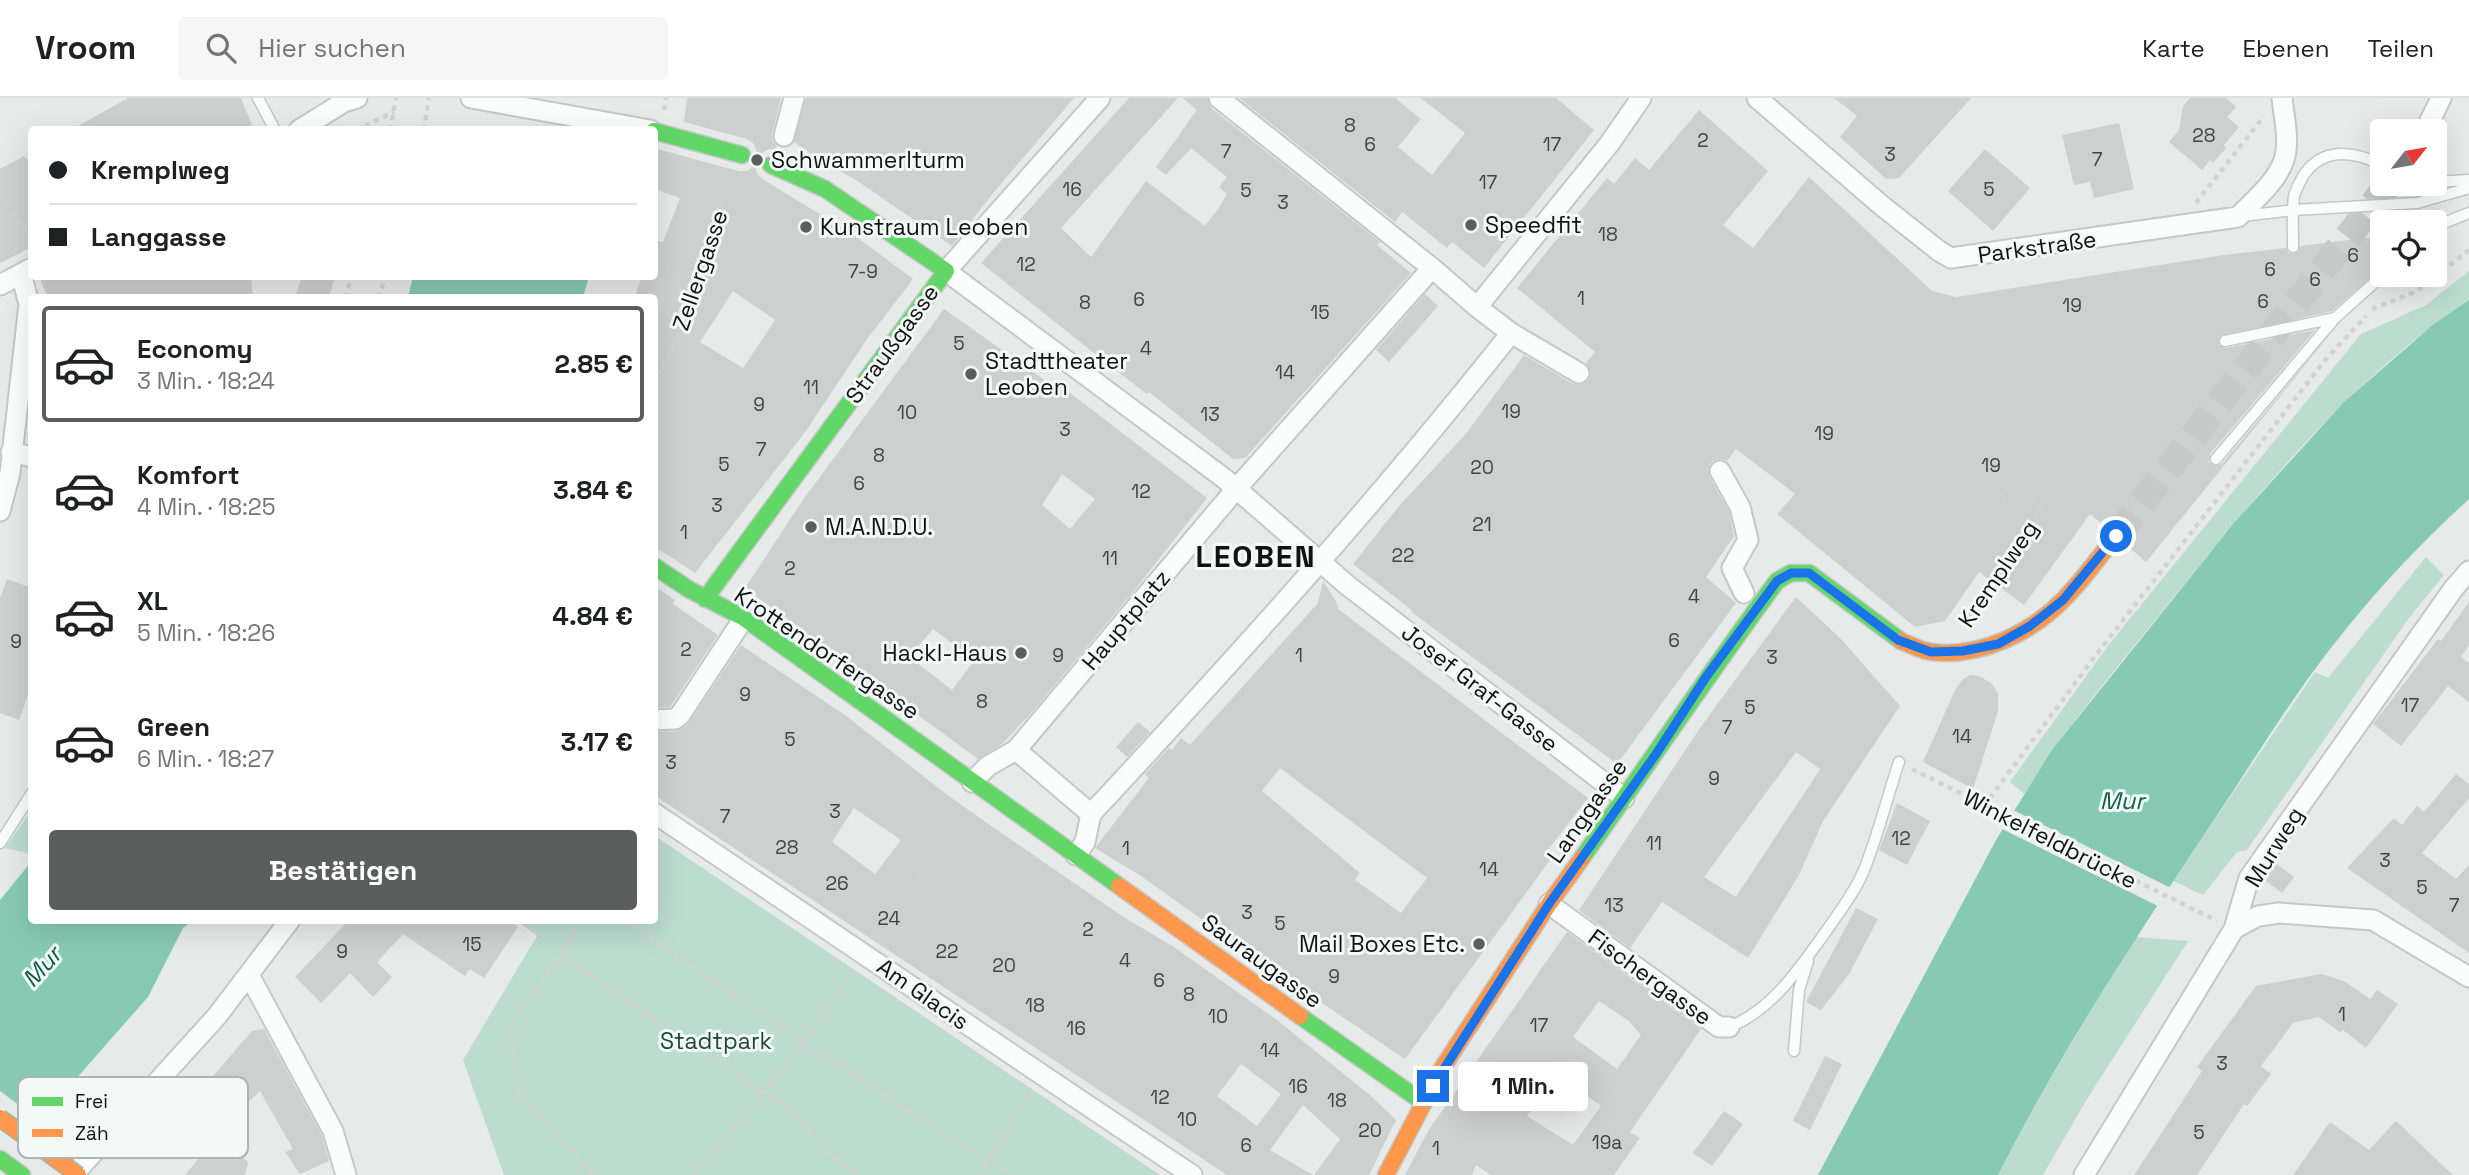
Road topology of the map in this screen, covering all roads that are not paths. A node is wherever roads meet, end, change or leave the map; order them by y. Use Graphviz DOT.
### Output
graph roads {
  1 [pos="258,98"];
  2 [pos="471,98"];
  3 [pos="794,98"];
  4 [pos="1219,98"];
  5 [pos="1641,98"];
  6 [pos="1757,98"];
  7 [pos="2441,98"];
  8 [pos="348,99"];
  9 [pos="1098,101"];
  10 [pos="2276,102"];
  11 [pos="2431,119"];
  12 [pos="273,126"];
  13 [pos="305,126"];
  14 [pos="631,126"];
  15 [pos="658,132"];
  16 [pos="784,136"];
  17 [pos="738,153"];
  18 [pos="2370,160"];
  19 [pos="771,165"];
  20 [pos="2469,180"];
  21 [pos="2447,181"];
  22 [pos="2469,188"];
  23 [pos="2294,210"];
  24 [pos="2469,213"];
  25 [pos="2238,217"];
  26 [pos="2447,222"];
  27 [pos="2293,247"];
  28 [pos="1428,265"];
  29 [pos="26,271"];
  30 [pos="946,271"];
  31 [pos="0,285"];
  32 [pos="2370,286"];
  33 [pos="28,294"];
  34 [pos="1477,307"];
  35 [pos="28,312"];
  36 [pos="2334,318"];
  37 [pos="1511,333"];
  38 [pos="2225,341"];
  39 [pos="1579,373"];
  40 [pos="10,452"];
  41 [pos="28,456"];
  42 [pos="2216,458"];
  43 [pos="1720,471"];
  44 [pos="1230,484"];
  45 [pos="0,511"];
  46 [pos="2116,536"];
  47 [pos="1320,562"];
  48 [pos="658,569"];
  49 [pos="2469,570"];
  50 [pos="1809,573"];
  51 [pos="1744,593"];
  52 [pos="705,599"];
  53 [pos="744,618"];
  54 [pos="658,720"];
  55 [pos="1016,750"];
  56 [pos="1899,762"];
  57 [pos="972,782"];
  58 [pos="28,799"];
  59 [pos="1624,799"];
  60 [pos="1091,814"];
  61 [pos="658,816"];
  62 [pos="0,843"];
  63 [pos="1076,855"];
  64 [pos="1549,904"];
  65 [pos="287,924"];
  66 [pos="2234,929"];
  67 [pos="1811,951"];
  68 [pos="249,975"];
  69 [pos="2469,977"];
  70 [pos="1729,1027"];
  71 [pos="1794,1051"];
  72 [pos="161,1077"];
  73 [pos="1424,1103"];
  74 [pos="0,1118"];
  75 [pos="18,1131"];
  76 [pos="55,1158"];
  77 [pos="88,1158"];
  78 [pos="0,1159"];
  79 [pos="22,1175"];
  80 [pos="72,1175"];
  81 [pos="78,1175"];
  82 [pos="346,1175"];
  83 [pos="1192,1175"];
  84 [pos="1386,1175"];
  85 [pos="2084,1175"];
  1 -- 12 [label="lane"];
  2 -- 14 [label="street"];
  3 -- 16 [label="street"];
  4 -- 28 [label="street"];
  5 -- 34 [label="street"];
  6 -- 25 [label="street, Parkstraße"];
  7 -- 11 [label="street"];
  8 -- 13 [label="street"];
  9 -- 30 [label="street, Straußgasse"];
  10 -- 25 [label="street"];
  15 -- 17 [label="street"];
  18 -- 23 [label="lane"];
  19 -- 30 [label="street"];
  20 -- 21 [label="lane"];
  22 -- 23 [label="lane"];
  23 -- 25 [label="lane"];
  23 -- 27 [label="lane"];
  24 -- 26 [label="lane"];
  28 -- 34 [label="street"];
  28 -- 44 [label="street, Hauptplatz"];
  29 -- 31 [label="street"];
  29 -- 33 [label="street"];
  30 -- 44 [label="street"];
  30 -- 52 [label="street, Straußgasse"];
  32 -- 36 [label="lane"];
  34 -- 37 [label="street"];
  35 -- 40 [label="street"];
  36 -- 38 [label="lane"];
  36 -- 42 [label="lane"];
  37 -- 39 [label="street"];
  37 -- 47 [label="street"];
  40 -- 41 [label="street"];
  40 -- 45 [label="street"];
  43 -- 51 [label="street"];
  44 -- 47 [label="street"];
  44 -- 55 [label="street, Hauptplatz"];
  46 -- 50 [label="street, Kremplweg"];
  47 -- 59 [label="street, Josef Graf-Gasse"];
  47 -- 60 [label="street"];
  48 -- 52 [label="street, Krottendorfergasse"];
  49 -- 66 [label="street, Murweg"];
  50 -- 59 [label="street, Langgasse"];
  52 -- 53 [label="street, Krottendorfergasse"];
  53 -- 54 [label="street"];
  53 -- 57 [label="street, Krottendorfergasse"];
  55 -- 57 [label="street, Hauptplatz"];
  55 -- 60 [label="street"];
  56 -- 67 [label="lane, Fischergasse"];
  57 -- 63 [label="street"];
  58 -- 62 [label="lane"];
  59 -- 64 [label="street, Langgasse"];
  60 -- 63 [label="street"];
  61 -- 83 [label="street, Am Glacis"];
  63 -- 73 [label="street, Sauraugasse"];
  64 -- 70 [label="street, Fischergasse"];
  64 -- 73 [label="street, Langgasse"];
  65 -- 68 [label="street"];
  66 -- 69 [label="street"];
  66 -- 85 [label="street, Murweg"];
  67 -- 70 [label="lane, Fischergasse"];
  67 -- 71 [label="lane, Fischergasse"];
  68 -- 72 [label="street"];
  68 -- 82 [label="street"];
  73 -- 84 [label="street, Langgasse"];
  74 -- 75 [label="street, bridge"];
  76 -- 81 [label="street, bridge"];
  77 -- 80 [label="street"];
  78 -- 79 [label="street"];
}
